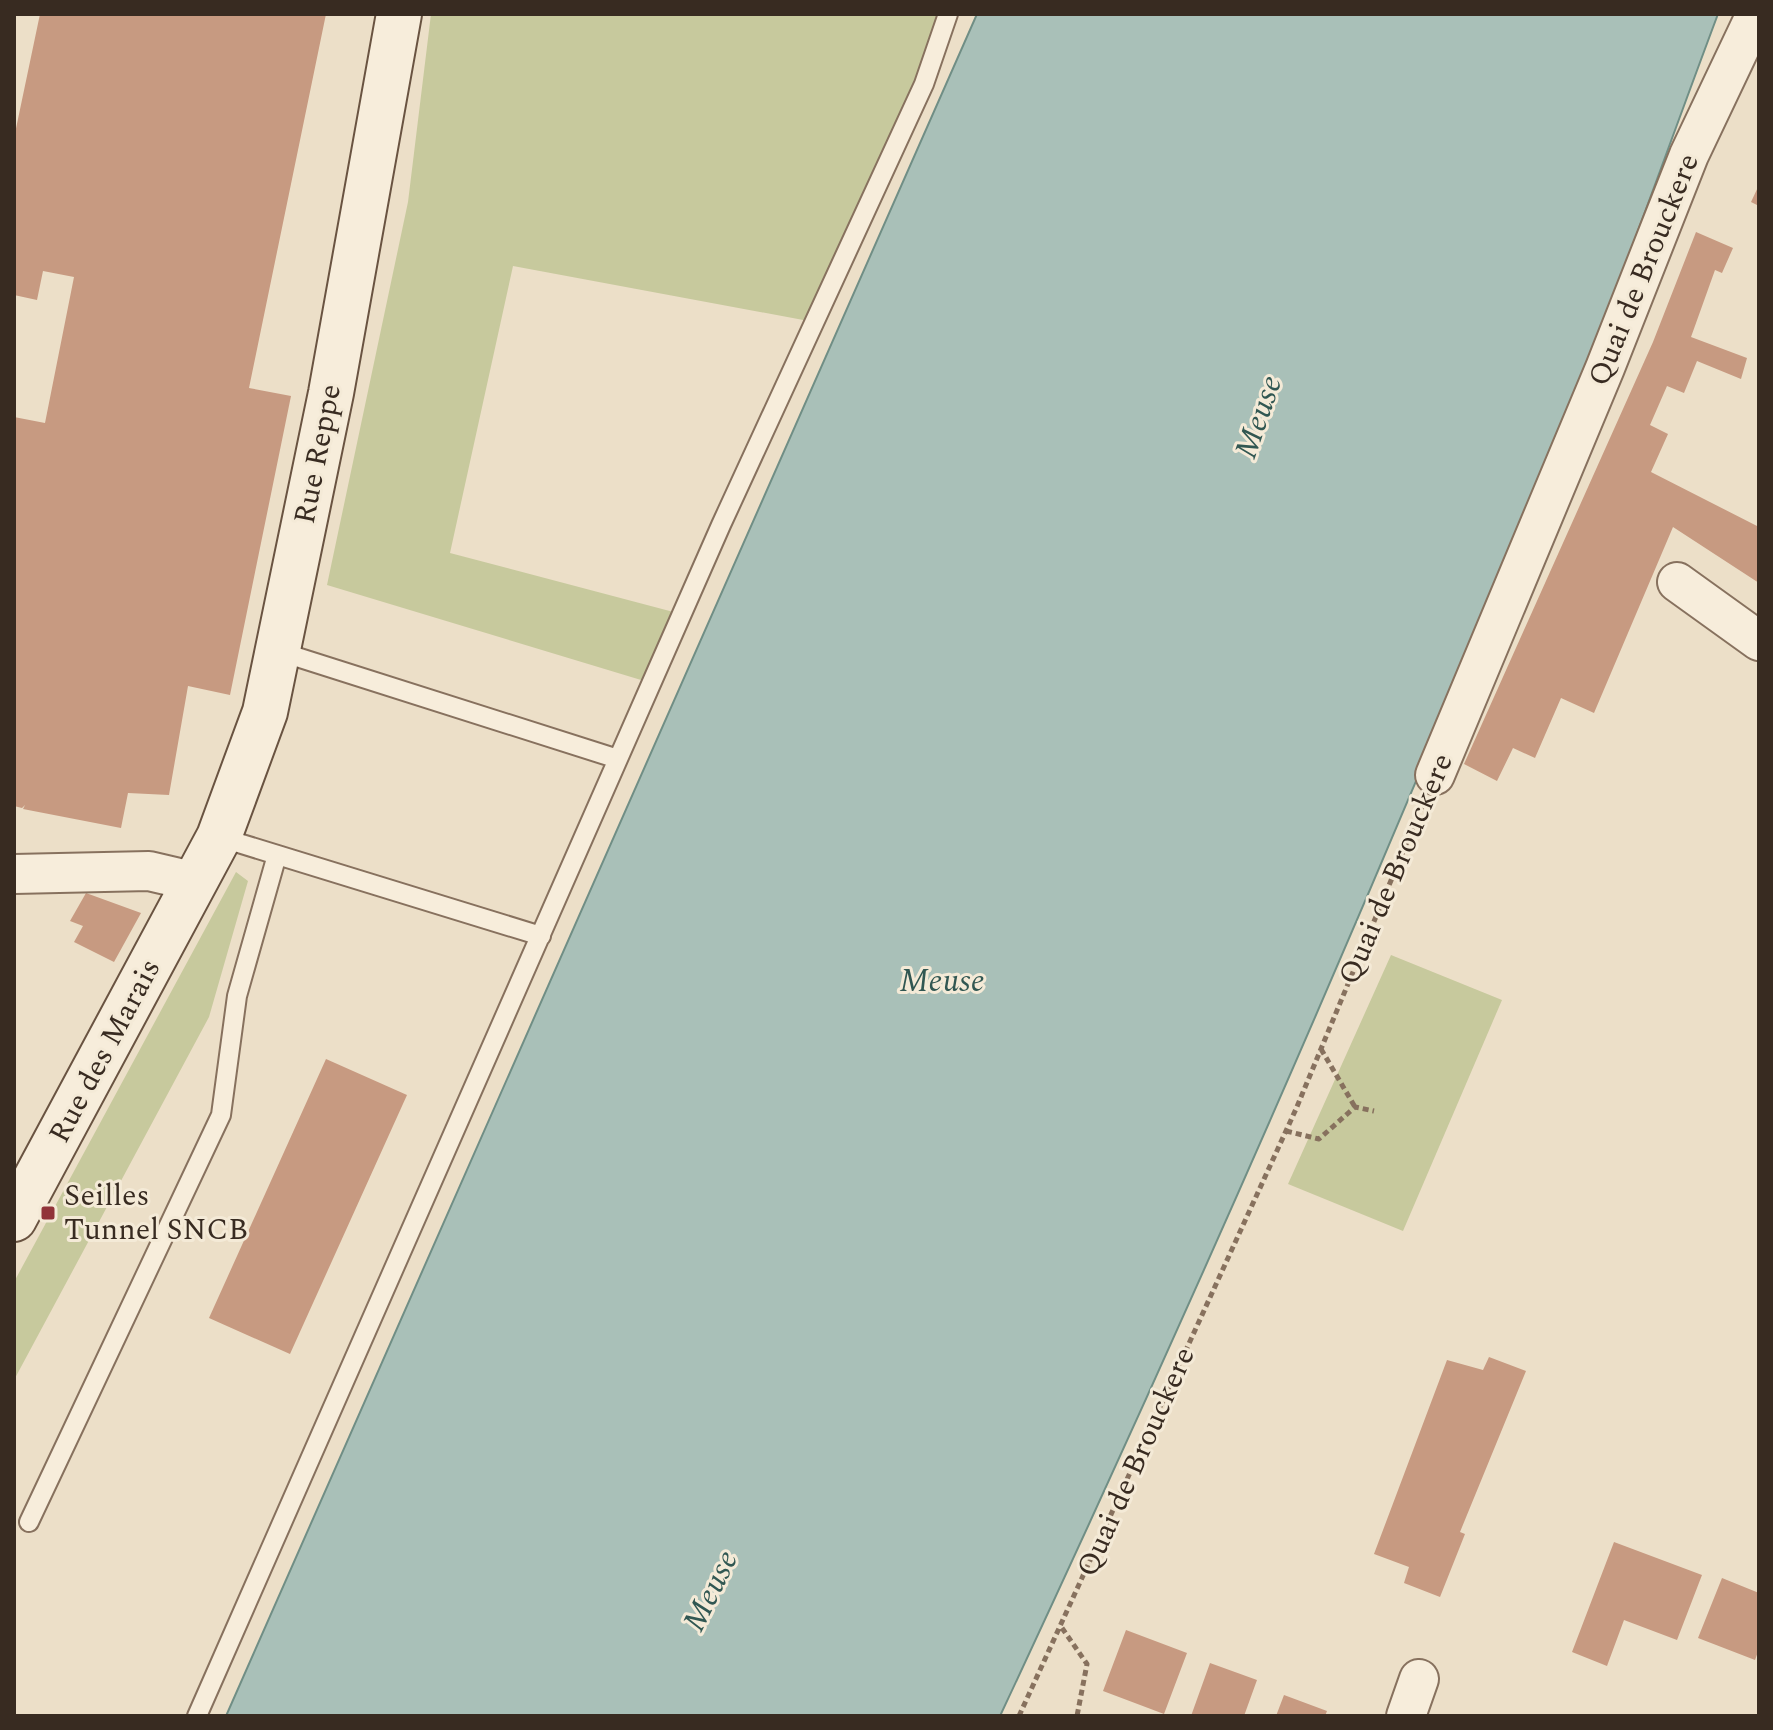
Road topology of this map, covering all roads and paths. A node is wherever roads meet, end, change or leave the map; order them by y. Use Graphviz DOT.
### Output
graph roads {
  1 [pos="399,14"];
  2 [pos="948,14"];
  3 [pos="1756,14"];
  4 [pos="1677,582"];
  5 [pos="1759,641"];
  6 [pos="278,651"];
  7 [pos="618,759"];
  8 [pos="1435,775"];
  9 [pos="219,837"];
  10 [pos="277,855"];
  11 [pos="14,874"];
  12 [pos="196,882"];
  13 [pos="541,936"];
  14 [pos="1321,1049"];
  15 [pos="1355,1107"];
  16 [pos="1374,1111"];
  17 [pos="1286,1131"];
  18 [pos="14,1219"];
  19 [pos="29,1522"];
  20 [pos="1062,1627"];
  21 [pos="1419,1679"];
  22 [pos="197,1716"];
  23 [pos="1019,1716"];
  24 [pos="1077,1716"];
  25 [pos="1406,1716"];
  1 -- 6 [label="main road, Rue Reppe"];
  2 -- 7 [label="lane"];
  3 -- 8 [label="street, Quai de Brouckere"];
  4 -- 5 [label="street"];
  6 -- 7 [label="lane"];
  6 -- 9 [label="main road, Rue Reppe"];
  7 -- 13 [label="lane"];
  8 -- 14 [label="path, Quai de Brouckere"];
  9 -- 10 [label="lane"];
  9 -- 12 [label="main road, Rue Reppe"];
  10 -- 13 [label="lane"];
  10 -- 19 [label="lane"];
  11 -- 12 [label="street"];
  12 -- 18 [label="main road, Rue des Marais"];
  13 -- 22 [label="lane"];
  14 -- 15 [label="path"];
  14 -- 17 [label="path, Quai de Brouckere"];
  15 -- 16 [label="path"];
  15 -- 17 [label="path"];
  17 -- 20 [label="path, Quai de Brouckere"];
  20 -- 23 [label="path, Quai de Brouckere"];
  20 -- 24 [label="path"];
  21 -- 25 [label="street"];
}
